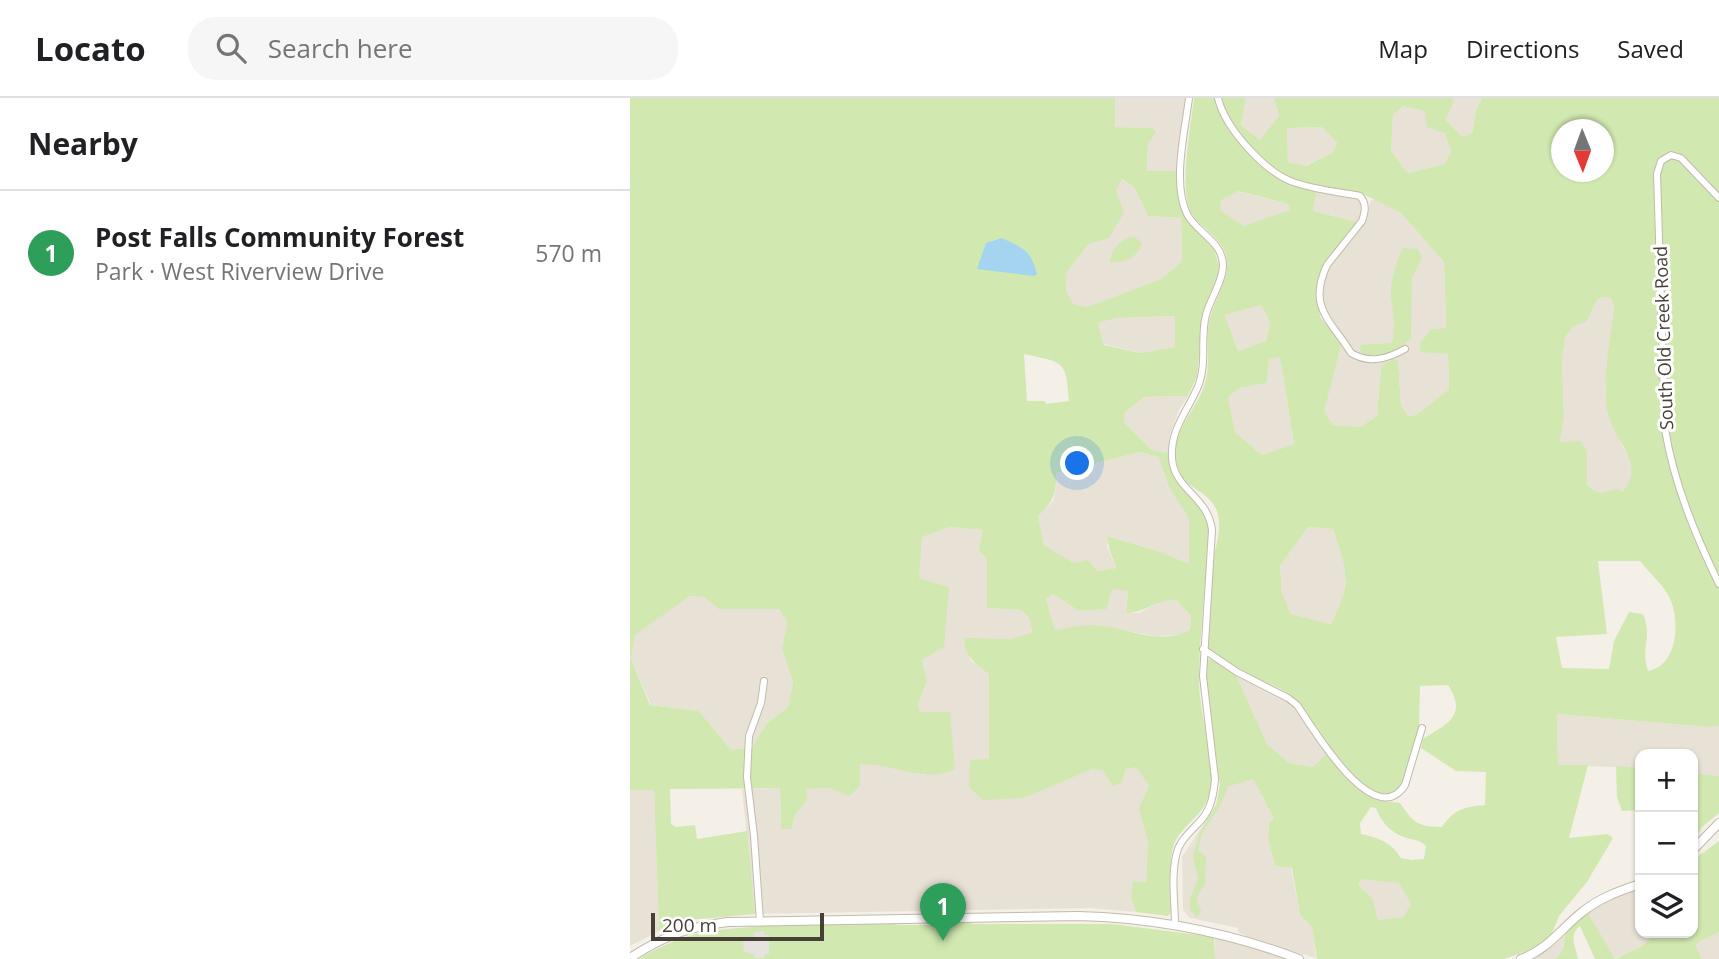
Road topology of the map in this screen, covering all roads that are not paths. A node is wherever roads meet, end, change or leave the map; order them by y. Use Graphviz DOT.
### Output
graph roads {
  1 [pos="1189,98"];
  2 [pos="1218,98"];
  3 [pos="1719,198"];
  4 [pos="1405,349"];
  5 [pos="1719,583"];
  6 [pos="1203,649"];
  7 [pos="764,681"];
  8 [pos="1422,728"];
  9 [pos="1719,823"];
  10 [pos="1698,845"];
  11 [pos="1635,886"];
  12 [pos="760,921"];
  13 [pos="1175,925"];
  14 [pos="630,958"];
  15 [pos="1299,959"];
  16 [pos="1521,959"];
  1 -- 6 [label="street"];
  2 -- 4 [label="street"];
  3 -- 5 [label="street, South Old Creek Road"];
  6 -- 8 [label="street"];
  6 -- 13 [label="street"];
  7 -- 12 [label="street"];
  9 -- 10 [label="street"];
  11 -- 16 [label="street"];
  12 -- 13 [label="street"];
  12 -- 14 [label="street"];
  13 -- 15 [label="street"];
}
